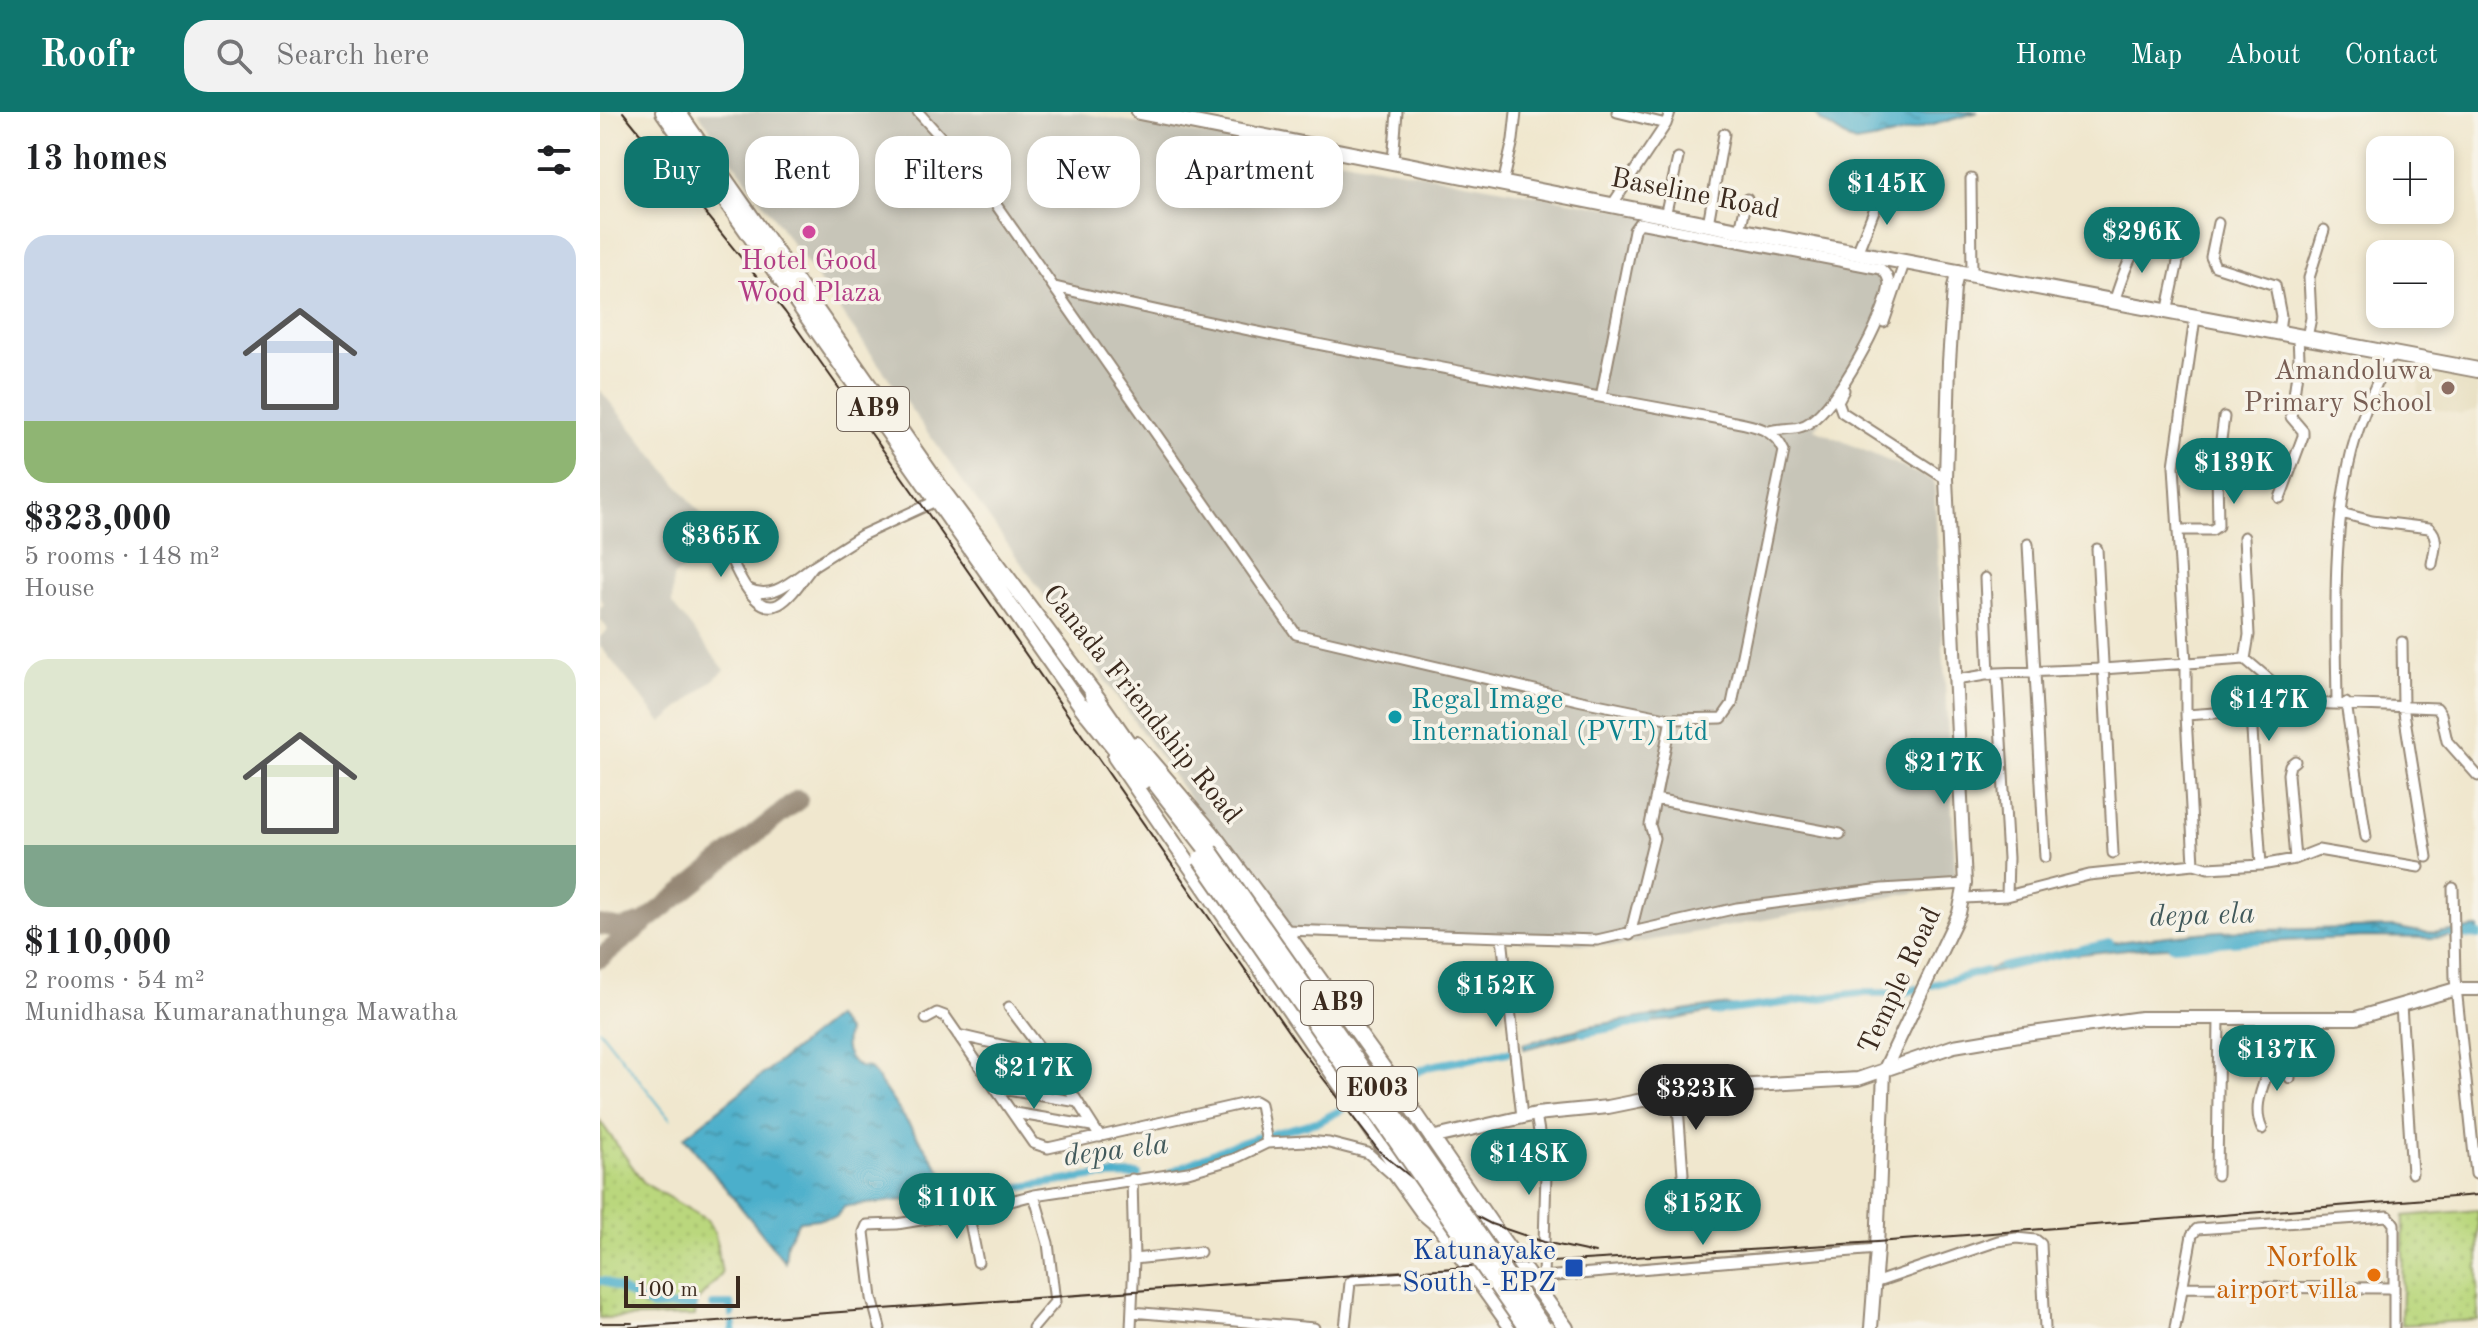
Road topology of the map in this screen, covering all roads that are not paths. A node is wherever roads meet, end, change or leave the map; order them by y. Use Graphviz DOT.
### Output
graph roads {
  1 [pos="663,112"];
  2 [pos="678,112"];
  3 [pos="918,112"];
  4 [pos="1139,112"];
  5 [pos="1397,112"];
  6 [pos="1516,112"];
  7 [pos="1617,112"];
  8 [pos="1670,112"];
  9 [pos="1666,124"];
  10 [pos="1724,134"];
  11 [pos="1678,158"];
  12 [pos="1393,161"];
  13 [pos="1971,179"];
  14 [pos="1503,184"];
  15 [pos="1883,188"];
  16 [pos="1747,199"];
  17 [pos="1612,205"];
  18 [pos="1665,216"];
  19 [pos="2218,223"];
  20 [pos="1708,224"];
  21 [pos="2160,228"];
  22 [pos="1740,230"];
  23 [pos="2324,230"];
  24 [pos="2182,243"];
  25 [pos="1857,253"];
  26 [pos="1905,261"];
  27 [pos="1965,273"];
  28 [pos="1055,287"];
  29 [pos="2114,302"];
  30 [pos="2167,313"];
  31 [pos="2195,318"];
  32 [pos="2279,332"];
  33 [pos="2303,337"];
  34 [pos="2390,354"];
  35 [pos="2478,370"];
  36 [pos="1601,397"];
  37 [pos="2224,417"];
  38 [pos="1769,431"];
  39 [pos="1946,479"];
  40 [pos="942,498"];
  41 [pos="2280,498"];
  42 [pos="2341,513"];
  43 [pos="2179,530"];
  44 [pos="2244,537"];
  45 [pos="2028,544"];
  46 [pos="2097,549"];
  47 [pos="728,552"];
  48 [pos="2432,564"];
  49 [pos="1985,578"];
  50 [pos="2402,642"];
  51 [pos="2245,659"];
  52 [pos="2186,663"];
  53 [pos="2102,669"];
  54 [pos="2035,672"];
  55 [pos="1993,674"];
  56 [pos="1956,680"];
  57 [pos="1088,700"];
  58 [pos="2342,703"];
  59 [pos="2403,706"];
  60 [pos="2186,715"];
  61 [pos="1671,719"];
  62 [pos="2295,761"];
  63 [pos="2478,776"];
  64 [pos="1655,799"];
  65 [pos="1840,834"];
  66 [pos="2366,837"];
  67 [pos="2113,853"];
  68 [pos="1205,855"];
  69 [pos="2045,857"];
  70 [pos="2427,857"];
  71 [pos="2295,859"];
  72 [pos="2194,864"];
  73 [pos="2261,865"];
  74 [pos="2419,867"];
  75 [pos="1965,884"];
  76 [pos="2453,888"];
  77 [pos="2007,896"];
  78 [pos="1964,898"];
  79 [pos="1284,930"];
  80 [pos="1630,935"];
  81 [pos="1502,937"];
  82 [pos="2456,989"];
  83 [pos="2478,989"];
  84 [pos="2401,1005"];
  85 [pos="1009,1007"];
  86 [pos="2219,1017"];
  87 [pos="2289,1017"];
  88 [pos="926,1019"];
  89 [pos="958,1035"];
  90 [pos="1044,1055"];
  91 [pos="2290,1059"];
  92 [pos="978,1062"];
  93 [pos="1884,1071"];
  94 [pos="2290,1078"];
  95 [pos="1063,1079"];
  96 [pos="996,1088"];
  97 [pos="1677,1093"];
  98 [pos="1078,1102"];
  99 [pos="1014,1113"];
  100 [pos="1536,1114"];
  101 [pos="1522,1117"];
  102 [pos="1092,1126"];
  103 [pos="2262,1129"];
  104 [pos="1100,1137"];
  105 [pos="1431,1138"];
  106 [pos="1267,1143"];
  107 [pos="2412,1173"];
  108 [pos="1683,1174"];
  109 [pos="2476,1174"];
  110 [pos="2217,1175"];
  111 [pos="1132,1179"];
  112 [pos="1034,1195"];
  113 [pos="968,1212"];
  114 [pos="1440,1227"];
  115 [pos="1877,1249"];
  116 [pos="1200,1252"];
  117 [pos="1134,1259"];
  118 [pos="978,1262"];
  119 [pos="1472,1273"];
  120 [pos="1537,1277"];
  121 [pos="1874,1283"];
  122 [pos="2183,1287"];
  123 [pos="2394,1288"];
  124 [pos="1496,1304"];
  125 [pos="1132,1312"];
  126 [pos="1240,1324"];
  127 [pos="1291,1326"];
  128 [pos="1563,1327"];
  129 [pos="880,1328"];
  130 [pos="1033,1328"];
  131 [pos="1131,1328"];
  132 [pos="1314,1328"];
  133 [pos="1345,1328"];
  134 [pos="1512,1328"];
  135 [pos="1527,1328"];
  136 [pos="1543,1328"];
  137 [pos="1871,1328"];
  138 [pos="2045,1328"];
  139 [pos="2175,1328"];
  140 [pos="2394,1328"];
  1 -- 40 [label="main road, Canada Friendship Road / AB9"];
  2 -- 40 [label="main road, Canada Friendship Road / AB9"];
  3 -- 28 [label="street"];
  4 -- 12 [label="main road, Baseline Road"];
  5 -- 12 [label="street"];
  6 -- 14 [label="street"];
  7 -- 9 [label="street"];
  8 -- 9 [label="street"];
  9 -- 17 [label="street"];
  10 -- 20 [label="street"];
  11 -- 18 [label="street"];
  12 -- 14 [label="main road, Baseline Road"];
  13 -- 27 [label="street"];
  14 -- 17 [label="main road, Baseline Road"];
  15 -- 25 [label="street"];
  16 -- 22 [label="street"];
  17 -- 18 [label="main road, Baseline Road"];
  18 -- 20 [label="main road, Baseline Road"];
  19 -- 32 [label="street"];
  20 -- 22 [label="main road, Baseline Road"];
  21 -- 29 [label="street"];
  22 -- 25 [label="main road, Baseline Road"];
  23 -- 33 [label="street"];
  24 -- 30 [label="street"];
  25 -- 26 [label="main road, Baseline Road"];
  26 -- 27 [label="main road, Baseline Road"];
  26 -- 39 [label="street"];
  27 -- 29 [label="main road, Baseline Road"];
  27 -- 39 [label="street, Temple Road"];
  28 -- 36 [label="street"];
  28 -- 61 [label="street"];
  29 -- 30 [label="main road, Baseline Road"];
  30 -- 31 [label="main road, Baseline Road"];
  31 -- 32 [label="main road, Baseline Road"];
  31 -- 43 [label="street"];
  32 -- 33 [label="main road, Baseline Road"];
  33 -- 34 [label="main road, Baseline Road"];
  33 -- 41 [label="street"];
  34 -- 35 [label="main road, Baseline Road"];
  34 -- 42 [label="street"];
  36 -- 38 [label="street"];
  36 -- 38 [label="street"];
  37 -- 43 [label="street"];
  38 -- 61 [label="street"];
  39 -- 56 [label="street, Temple Road"];
  40 -- 47 [label="street"];
  40 -- 57 [label="main road, Canada Friendship Road / AB9"];
  42 -- 48 [label="street"];
  42 -- 58 [label="street"];
  43 -- 52 [label="street"];
  44 -- 51 [label="street"];
  45 -- 54 [label="street"];
  46 -- 53 [label="street"];
  49 -- 55 [label="street"];
  50 -- 59 [label="street"];
  51 -- 52 [label="street"];
  51 -- 58 [label="street"];
  52 -- 53 [label="street"];
  52 -- 60 [label="street"];
  53 -- 54 [label="street"];
  53 -- 67 [label="street"];
  54 -- 55 [label="street"];
  54 -- 69 [label="street"];
  55 -- 56 [label="street"];
  55 -- 77 [label="street"];
  56 -- 75 [label="street, Temple Road"];
  57 -- 68 [label="highway, E003"];
  57 -- 79 [label="main road, Canada Friendship Road / AB9"];
  57 -- 114 [label="main road, Canada Friendship Road / AB9"];
  58 -- 59 [label="street"];
  58 -- 66 [label="street"];
  59 -- 63 [label="street"];
  59 -- 70 [label="street"];
  60 -- 72 [label="street"];
  60 -- 73 [label="street"];
  61 -- 64 [label="street"];
  62 -- 71 [label="street"];
  64 -- 65 [label="street"];
  64 -- 80 [label="street"];
  68 -- 135 [label="highway, E003, bridge"];
  68 -- 136 [label="highway, E003, bridge"];
  71 -- 73 [label="street"];
  71 -- 74 [label="street"];
  72 -- 73 [label="street"];
  72 -- 77 [label="street"];
  75 -- 78 [label="street, Temple Road"];
  75 -- 80 [label="street"];
  76 -- 82 [label="street"];
  77 -- 78 [label="street"];
  78 -- 93 [label="street, Temple Road"];
  79 -- 81 [label="street"];
  79 -- 105 [label="main road, Canada Friendship Road / AB9"];
  80 -- 81 [label="street"];
  81 -- 101 [label="street"];
  82 -- 83 [label="street"];
  82 -- 84 [label="street"];
  82 -- 109 [label="street"];
  84 -- 87 [label="street"];
  84 -- 107 [label="street"];
  85 -- 90 [label="street"];
  86 -- 87 [label="street"];
  86 -- 93 [label="street"];
  86 -- 110 [label="street"];
  87 -- 91 [label="street"];
  88 -- 89 [label="street"];
  89 -- 90 [label="street"];
  89 -- 92 [label="street"];
  90 -- 95 [label="street"];
  91 -- 94 [label="street"];
  91 -- 103 [label="street"];
  92 -- 95 [label="street"];
  92 -- 96 [label="street"];
  93 -- 97 [label="street"];
  93 -- 115 [label="street, Temple Road"];
  95 -- 98 [label="street"];
  96 -- 98 [label="street"];
  96 -- 99 [label="street"];
  97 -- 100 [label="street"];
  97 -- 108 [label="street"];
  98 -- 102 [label="street"];
  99 -- 102 [label="street"];
  99 -- 104 [label="street"];
  100 -- 101 [label="street"];
  100 -- 120 [label="street"];
  101 -- 105 [label="street"];
  102 -- 104 [label="street"];
  104 -- 106 [label="street"];
  105 -- 120 [label="main road, Canada Friendship Road / AB9"];
  106 -- 111 [label="street"];
  106 -- 114 [label="street"];
  111 -- 112 [label="street"];
  111 -- 117 [label="street"];
  112 -- 113 [label="street"];
  112 -- 130 [label="street"];
  113 -- 118 [label="street"];
  113 -- 129 [label="street"];
  114 -- 119 [label="main road, Canada Friendship Road / AB9"];
  115 -- 120 [label="street"];
  115 -- 121 [label="street, Temple Road"];
  116 -- 117 [label="street"];
  117 -- 125 [label="street"];
  119 -- 124 [label="main road, Canada Friendship Road / AB9"];
  119 -- 133 [label="street"];
  120 -- 124 [label="street"];
  120 -- 128 [label="main road, Canada Friendship Road / AB9"];
  121 -- 137 [label="street, Temple Road"];
  121 -- 138 [label="street"];
  122 -- 123 [label="street"];
  122 -- 123 [label="street"];
  122 -- 139 [label="street"];
  123 -- 140 [label="street"];
  124 -- 134 [label="main road, Canada Friendship Road / AB9"];
  125 -- 126 [label="street"];
  125 -- 131 [label="street"];
  126 -- 127 [label="street"];
  127 -- 132 [label="street"];
}
